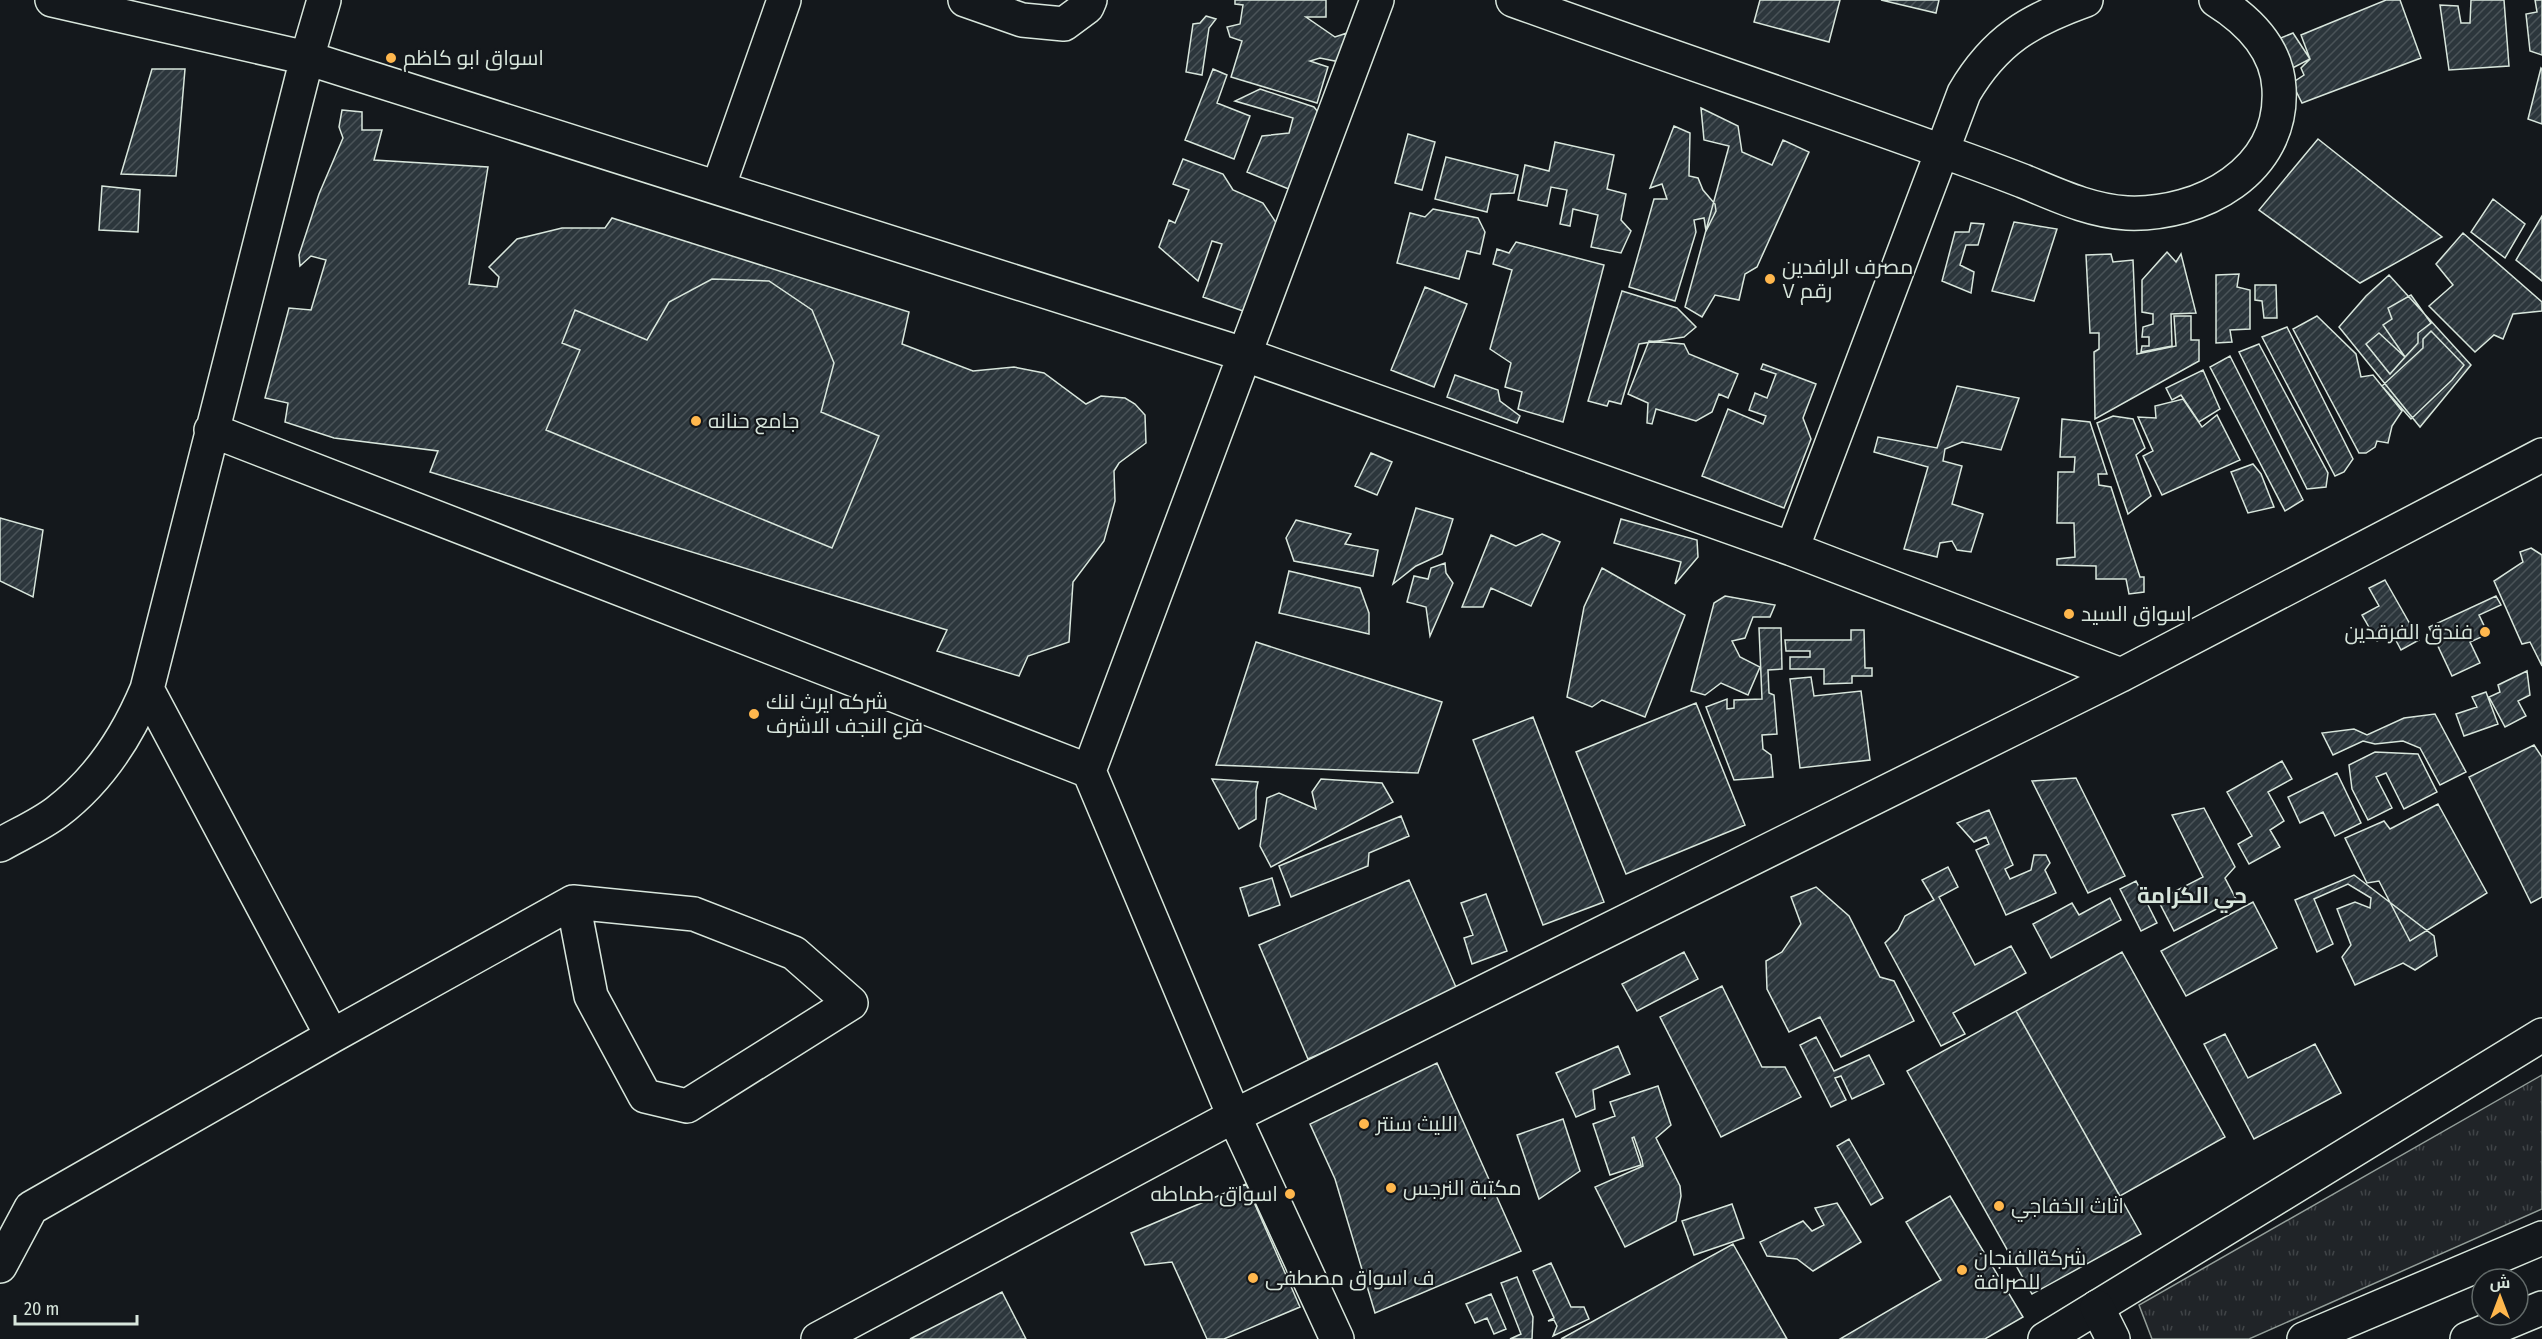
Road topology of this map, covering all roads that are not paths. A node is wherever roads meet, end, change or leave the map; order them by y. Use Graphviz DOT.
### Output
graph roads {
  1 [pos="52,0"];
  2 [pos="324,0"];
  3 [pos="784,0"];
  4 [pos="965,0"];
  5 [pos="1090,0"];
  6 [pos="1377,0"];
  7 [pos="1513,0"];
  8 [pos="2086,0"];
  9 [pos="2216,0"];
  10 [pos="307,58"];
  11 [pos="1942,151"];
  12 [pos="718,188"];
  13 [pos="1243,354"];
  14 [pos="212,430"];
  15 [pos="2542,455"];
  16 [pos="1792,549"];
  17 [pos="2121,675"];
  18 [pos="147,688"];
  19 [pos="1089,771"];
  20 [pos="0,845"];
  21 [pos="573,902"];
  22 [pos="2542,1035"];
  23 [pos="332,1036"];
  24 [pos="1234,1116"];
  25 [pos="2542,1238"];
  26 [pos="0,1266"];
  27 [pos="2097,1307"];
  28 [pos="2542,1308"];
  29 [pos="818,1339"];
  30 [pos="1337,1339"];
  31 [pos="2045,1339"];
  32 [pos="2113,1339"];
  33 [pos="2304,1339"];
  34 [pos="2467,1339"];
  1 -- 10 [label="main road"];
  2 -- 10 [label="main road"];
  3 -- 12 [label="main road"];
  4 -- 5 [label="main road"];
  6 -- 13 [label="main road"];
  7 -- 11 [label="main road"];
  8 -- 11 [label="main road"];
  9 -- 11 [label="main road"];
  10 -- 12 [label="main road"];
  10 -- 14 [label="main road"];
  11 -- 16 [label="main road"];
  12 -- 13 [label="main road"];
  13 -- 16 [label="main road"];
  13 -- 19 [label="main road"];
  14 -- 18 [label="main road"];
  14 -- 19 [label="main road"];
  15 -- 17 [label="main road"];
  16 -- 17 [label="main road"];
  17 -- 24 [label="main road"];
  18 -- 20 [label="main road"];
  18 -- 23 [label="main road"];
  19 -- 24 [label="main road"];
  21 -- 21 [label="main road"];
  21 -- 23 [label="main road"];
  22 -- 27 [label="main road"];
  23 -- 26 [label="main road"];
  24 -- 29 [label="main road"];
  24 -- 30 [label="main road"];
  25 -- 33 [label="main road"];
  27 -- 31 [label="main road"];
  27 -- 32 [label="main road"];
  28 -- 34 [label="main road"];
}
